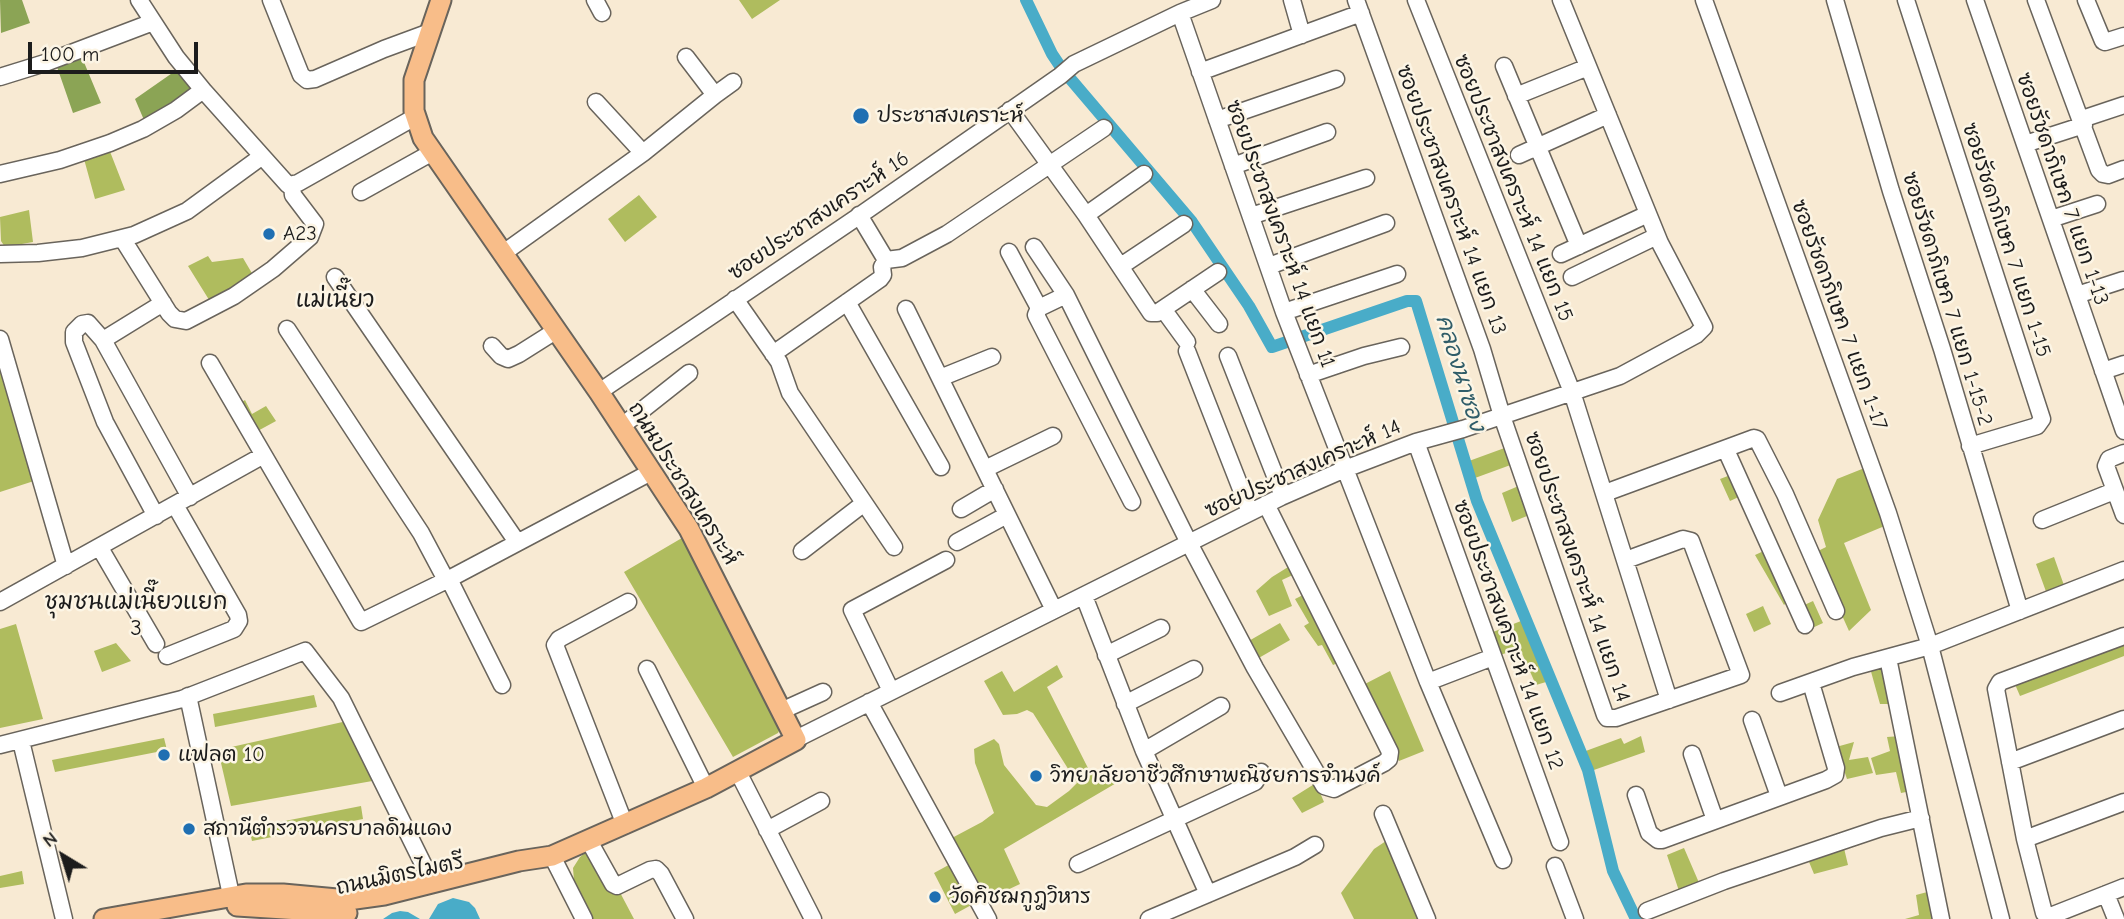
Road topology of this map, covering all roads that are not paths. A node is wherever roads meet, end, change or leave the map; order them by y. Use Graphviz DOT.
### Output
graph roads {
  1 [pos="139,0"];
  2 [pos="271,0"];
  3 [pos="1212,0"];
  4 [pos="1292,0"];
  5 [pos="1416,0"];
  6 [pos="1561,0"];
  7 [pos="1703,0"];
  8 [pos="1835,0"];
  9 [pos="1906,0"];
  10 [pos="1975,0"];
  11 [pos="2036,0"];
  12 [pos="2086,0"];
  13 [pos="439,2"];
  14 [pos="1359,7"];
  15 [pos="1180,13"];
  16 [pos="153,22"];
  17 [pos="429,32"];
  18 [pos="1302,35"];
  19 [pos="2124,36"];
  20 [pos="686,57"];
  21 [pos="1504,66"];
  22 [pos="1588,67"];
  23 [pos="1200,72"];
  24 [pos="0,77"];
  25 [pos="1336,79"];
  26 [pos="733,82"];
  27 [pos="203,90"];
  28 [pos="715,95"];
  29 [pos="1516,96"];
  30 [pos="596,102"];
  31 [pos="2124,105"];
  32 [pos="1010,110"];
  33 [pos="1608,115"];
  34 [pos="415,117"];
  35 [pos="1217,120"];
  36 [pos="2083,122"];
  37 [pos="1104,128"];
  38 [pos="1327,132"];
  39 [pos="2025,144"];
  40 [pos="1537,146"];
  41 [pos="431,153"];
  42 [pos="643,153"];
  43 [pos="1519,155"];
  44 [pos="261,157"];
  45 [pos="1051,164"];
  46 [pos="1233,166"];
  47 [pos="2124,169"];
  48 [pos="0,174"];
  49 [pos="1144,174"];
  50 [pos="1366,178"];
  51 [pos="292,186"];
  52 [pos="361,192"];
  53 [pos="2097,204"];
  54 [pos="1648,214"];
  55 [pos="859,215"];
  56 [pos="1086,215"];
  57 [pos="1251,216"];
  58 [pos="2051,219"];
  59 [pos="1386,223"];
  60 [pos="1184,224"];
  61 [pos="1657,236"];
  62 [pos="122,238"];
  63 [pos="1579,246"];
  64 [pos="1034,247"];
  65 [pos="1009,251"];
  66 [pos="1,252"];
  67 [pos="502,254"];
  68 [pos="1561,254"];
  69 [pos="886,260"];
  70 [pos="1121,266"];
  71 [pos="1269,266"];
  72 [pos="1218,272"];
  73 [pos="1397,274"];
  74 [pos="335,277"];
  75 [pos="1572,277"];
  76 [pos="2123,280"];
  77 [pos="1192,289"];
  78 [pos="1066,295"];
  79 [pos="2077,295"];
  80 [pos="735,299"];
  81 [pos="847,302"];
  82 [pos="163,303"];
  83 [pos="1039,308"];
  84 [pos="906,309"];
  85 [pos="1163,309"];
  86 [pos="1287,320"];
  87 [pos="1219,324"];
  88 [pos="287,329"];
  89 [pos="556,330"];
  90 [pos="0,339"];
  91 [pos="103,340"];
  92 [pos="492,346"];
  93 [pos="1401,347"];
  94 [pos="774,354"];
  95 [pos="1228,356"];
  96 [pos="992,357"];
  97 [pos="210,363"];
  98 [pos="2124,364"];
  99 [pos="2102,371"];
  100 [pos="689,373"];
  101 [pos="1308,374"];
  102 [pos="940,378"];
  103 [pos="599,392"];
  104 [pos="1572,392"];
  105 [pos="1502,416"];
  106 [pos="622,426"];
  107 [pos="2124,431"];
  108 [pos="1053,436"];
  109 [pos="1416,442"];
  110 [pos="1970,446"];
  111 [pos="1726,450"];
  112 [pos="2124,453"];
  113 [pos="262,456"];
  114 [pos="941,467"];
  115 [pos="985,469"];
  116 [pos="1345,469"];
  117 [pos="650,472"];
  118 [pos="995,489"];
  119 [pos="1605,493"];
  120 [pos="1283,496"];
  121 [pos="183,501"];
  122 [pos="1132,502"];
  123 [pos="2121,503"];
  124 [pos="863,504"];
  125 [pos="1266,504"];
  126 [pos="961,509"];
  127 [pos="1250,512"];
  128 [pos="1007,515"];
  129 [pos="156,516"];
  130 [pos="2042,520"];
  131 [pos="517,542"];
  132 [pos="957,542"];
  133 [pos="1189,543"];
  134 [pos="894,547"];
  135 [pos="100,548"];
  136 [pos="802,551"];
  137 [pos="946,560"];
  138 [pos="1626,560"];
  139 [pos="66,566"];
  140 [pos="2124,570"];
  141 [pos="448,579"];
  142 [pos="1084,596"];
  143 [pos="0,602"];
  144 [pos="628,602"];
  145 [pos="1054,610"];
  146 [pos="1836,611"];
  147 [pos="2021,611"];
  148 [pos="1805,625"];
  149 [pos="1161,628"];
  150 [pos="2124,636"];
  151 [pos="1930,646"];
  152 [pos="1106,654"];
  153 [pos="1493,657"];
  154 [pos="1888,658"];
  155 [pos="647,669"];
  156 [pos="1194,669"];
  157 [pos="1428,682"];
  158 [pos="1811,683"];
  159 [pos="502,685"];
  160 [pos="891,691"];
  161 [pos="823,692"];
  162 [pos="1780,693"];
  163 [pos="188,696"];
  164 [pos="1669,700"];
  165 [pos="869,702"];
  166 [pos="1125,704"];
  167 [pos="1221,706"];
  168 [pos="781,711"];
  169 [pos="2124,719"];
  170 [pos="1752,720"];
  171 [pos="796,739"];
  172 [pos="22,741"];
  173 [pos="0,745"];
  174 [pos="1144,751"];
  175 [pos="1692,754"];
  176 [pos="2010,762"];
  177 [pos="738,772"];
  178 [pos="1261,772"];
  179 [pos="706,788"];
  180 [pos="1636,795"];
  181 [pos="1779,796"];
  182 [pos="821,801"];
  183 [pos="2124,802"];
  184 [pos="1383,814"];
  185 [pos="1921,818"];
  186 [pos="1174,820"];
  187 [pos="1715,820"];
  188 [pos="625,825"];
  189 [pos="767,830"];
  190 [pos="2025,839"];
  191 [pos="589,841"];
  192 [pos="1560,842"];
  193 [pos="1315,845"];
  194 [pos="552,856"];
  195 [pos="1503,860"];
  196 [pos="1078,864"];
  197 [pos="1555,866"];
  198 [pos="433,887"];
  199 [pos="2124,887"];
  200 [pos="1208,894"];
  201 [pos="2106,894"];
  202 [pos="231,895"];
  203 [pos="301,909"];
  204 [pos="1647,911"];
  205 [pos="1177,914"];
  206 [pos="64,919"];
  207 [pos="104,919"];
  208 [pos="168,919"];
  209 [pos="584,919"];
  210 [pos="685,919"];
  211 [pos="813,919"];
  212 [pos="988,919"];
  213 [pos="1149,919"];
  214 [pos="1427,919"];
  215 [pos="1575,919"];
  216 [pos="1941,919"];
  217 [pos="2001,919"];
  218 [pos="2116,919"];
  1 -- 16 [label="street"];
  2 -- 17 [label="street"];
  3 -- 15 [label="street, ซอยประชาสงเคราะห์ 16"];
  4 -- 18 [label="street"];
  5 -- 104 [label="street, ซอยประชาสงเคราะห์ 14 แยก 15"];
  6 -- 22 [label="street, ซอยประชาสงเคราะห์ 14"];
  7 -- 151 [label="street, ซอยรัชดาภิเษก 7 แยก 1-17"];
  8 -- 110 [label="street, ซอยรัชดาภิเษก 7 แยก 1-15-2"];
  9 -- 110 [label="street, ซอยรัชดาภิเษก 7 แยก 1-15"];
  10 -- 39 [label="street, ซอยรัชดาภิเษก 7 แยก 1-13"];
  11 -- 36 [label="street"];
  12 -- 19 [label="street"];
  13 -- 17 [label="main road, ถนนประชาสงเคราะห์"];
  14 -- 18 [label="street"];
  14 -- 105 [label="street, ซอยประชาสงเคราะห์ 14 แยก 13"];
  15 -- 23 [label="street, ซอยประชาสงเคราะห์ 14 แยก 11"];
  15 -- 32 [label="street, ซอยประชาสงเคราะห์ 16"];
  16 -- 24 [label="street"];
  16 -- 27 [label="street"];
  17 -- 34 [label="main road, ถนนประชาสงเคราะห์"];
  18 -- 23 [label="street"];
  20 -- 28 [label="street"];
  21 -- 29 [label="street"];
  22 -- 29 [label="street"];
  22 -- 33 [label="street, ซอยประชาสงเคราะห์ 14"];
  23 -- 35 [label="street, ซอยประชาสงเคราะห์ 14 แยก 11"];
  25 -- 35 [label="street"];
  26 -- 28 [label="street"];
  27 -- 44 [label="street"];
  27 -- 48 [label="street"];
  28 -- 42 [label="street"];
  29 -- 40 [label="street"];
  30 -- 42 [label="street"];
  31 -- 36 [label="street"];
  32 -- 45 [label="street"];
  32 -- 55 [label="street, ซอยประชาสงเคราะห์ 16"];
  33 -- 40 [label="street"];
  33 -- 54 [label="street, ซอยประชาสงเคราะห์ 14"];
  34 -- 41 [label="main road, ถนนประชาสงเคราะห์"];
  34 -- 51 [label="street"];
  35 -- 46 [label="street, ซอยประชาสงเคราะห์ 14 แยก 11"];
  36 -- 39 [label="street"];
  36 -- 47 [label="street"];
  37 -- 45 [label="street"];
  38 -- 46 [label="street"];
  39 -- 58 [label="street, ซอยรัชดาภิเษก 7 แยก 1-13"];
  40 -- 43 [label="street"];
  40 -- 63 [label="street"];
  41 -- 52 [label="street"];
  41 -- 67 [label="main road, ถนนประชาสงเคราะห์"];
  42 -- 67 [label="street"];
  44 -- 51 [label="street"];
  44 -- 62 [label="street"];
  45 -- 56 [label="street"];
  45 -- 69 [label="street"];
  46 -- 57 [label="street, ซอยประชาสงเคราะห์ 14 แยก 11"];
  49 -- 56 [label="street"];
  50 -- 57 [label="street"];
  51 -- 82 [label="street"];
  53 -- 58 [label="street"];
  54 -- 61 [label="street, ซอยประชาสงเคราะห์ 14"];
  54 -- 63 [label="street"];
  55 -- 69 [label="street"];
  55 -- 80 [label="street, ซอยประชาสงเคราะห์ 16"];
  56 -- 70 [label="street"];
  57 -- 71 [label="street, ซอยประชาสงเคราะห์ 14 แยก 11"];
  58 -- 79 [label="street, ซอยรัชดาภิเษก 7 แยก 1-13"];
  59 -- 71 [label="street"];
  60 -- 70 [label="street"];
  61 -- 75 [label="street"];
  61 -- 104 [label="street, ซอยประชาสงเคราะห์ 14"];
  62 -- 66 [label="street"];
  62 -- 82 [label="street"];
  63 -- 68 [label="street"];
  64 -- 78 [label="street"];
  65 -- 83 [label="street"];
  67 -- 89 [label="main road, ถนนประชาสงเคราะห์"];
  69 -- 81 [label="street"];
  70 -- 85 [label="street"];
  71 -- 86 [label="street, ซอยประชาสงเคราะห์ 14 แยก 11"];
  72 -- 77 [label="street"];
  73 -- 86 [label="street"];
  74 -- 131 [label="street"];
  76 -- 79 [label="street"];
  77 -- 85 [label="street"];
  77 -- 87 [label="street"];
  78 -- 83 [label="street"];
  78 -- 133 [label="street"];
  79 -- 99 [label="street, ซอยรัชดาภิเษก 7 แยก 1-13"];
  80 -- 94 [label="street"];
  80 -- 103 [label="street, ซอยประชาสงเคราะห์ 16"];
  81 -- 94 [label="street"];
  81 -- 114 [label="street"];
  82 -- 91 [label="street"];
  83 -- 122 [label="street"];
  84 -- 102 [label="street"];
  85 -- 127 [label="street"];
  86 -- 101 [label="street, ซอยประชาสงเคราะห์ 14 แยก 11"];
  88 -- 141 [label="street"];
  89 -- 92 [label="street"];
  89 -- 103 [label="main road, ถนนประชาสงเคราะห์"];
  90 -- 139 [label="street"];
  91 -- 121 [label="street"];
  91 -- 129 [label="street"];
  93 -- 101 [label="street"];
  94 -- 124 [label="street"];
  95 -- 120 [label="street"];
  96 -- 102 [label="street"];
  97 -- 113 [label="street"];
  98 -- 99 [label="street"];
  99 -- 107 [label="street, ซอยรัชดาภิเษก 7 แยก 1-13"];
  100 -- 106 [label="street"];
  101 -- 116 [label="street, ซอยประชาสงเคราะห์ 14 แยก 11"];
  102 -- 115 [label="street"];
  103 -- 106 [label="main road, ถนนประชาสงเคราะห์"];
  104 -- 105 [label="street, ซอยประชาสงเคราะห์ 14"];
  104 -- 119 [label="street, ซอยประชาสงเคราะห์ 14 แยก 15"];
  105 -- 109 [label="street, ซอยประชาสงเคราะห์ 14"];
  105 -- 164 [label="street, ซอยประชาสงเคราะห์ 14 แยก 14"];
  106 -- 117 [label="main road, ถนนประชาสงเคราะห์"];
  108 -- 115 [label="street"];
  109 -- 116 [label="street, ซอยประชาสงเคราะห์ 14"];
  109 -- 153 [label="street, ซอยประชาสงเคราะห์ 14 แยก 12"];
  110 -- 147 [label="street, ซอยรัชดาภิเษก 7 แยก 1-15-2"];
  111 -- 119 [label="street"];
  111 -- 146 [label="street"];
  111 -- 148 [label="street"];
  112 -- 123 [label="street"];
  113 -- 121 [label="street"];
  113 -- 141 [label="street"];
  115 -- 118 [label="street"];
  116 -- 120 [label="street, ซอยประชาสงเคราะห์ 14"];
  116 -- 157 [label="street, ซอยประชาสงเคราะห์ 14 แยก 11"];
  117 -- 131 [label="street"];
  117 -- 168 [label="main road, ถนนประชาสงเคราะห์"];
  118 -- 126 [label="street"];
  118 -- 128 [label="street"];
  119 -- 138 [label="street, ซอยประชาสงเคราะห์ 14 แยก 15"];
  120 -- 125 [label="street, ซอยประชาสงเคราะห์ 14"];
  121 -- 129 [label="street"];
  121 -- 135 [label="street"];
  123 -- 130 [label="street"];
  124 -- 134 [label="street"];
  124 -- 136 [label="street"];
  125 -- 127 [label="street, ซอยประชาสงเคราะห์ 14"];
  125 -- 133 [label="street"];
  127 -- 133 [label="street, ซอยประชาสงเคราะห์ 14"];
  128 -- 132 [label="street"];
  128 -- 145 [label="street"];
  129 -- 135 [label="street"];
  131 -- 141 [label="street"];
  133 -- 142 [label="street, ซอยประชาสงเคราะห์ 14"];
  135 -- 139 [label="street"];
  137 -- 160 [label="street"];
  138 -- 164 [label="street, ซอยประชาสงเคราะห์ 14 แยก 15"];
  138 -- 164 [label="street, ซอยประชาสงเคราะห์ 14 แยก 14"];
  139 -- 143 [label="street"];
  140 -- 147 [label="street"];
  141 -- 159 [label="street"];
  142 -- 145 [label="street, ซอยประชาสงเคราะห์ 14"];
  142 -- 152 [label="street"];
  144 -- 188 [label="street"];
  145 -- 160 [label="street, ซอยประชาสงเคราะห์ 14"];
  147 -- 151 [label="street"];
  149 -- 152 [label="street"];
  150 -- 176 [label="street"];
  151 -- 154 [label="street"];
  151 -- 217 [label="street, ซอยรัชดาภิเษก 7 แยก 1-17"];
  152 -- 166 [label="street"];
  153 -- 157 [label="street"];
  153 -- 192 [label="street, ซอยประชาสงเคราะห์ 14 แยก 12"];
  154 -- 158 [label="street"];
  154 -- 185 [label="street"];
  155 -- 179 [label="street"];
  156 -- 166 [label="street"];
  157 -- 195 [label="street, ซอยประชาสงเคราะห์ 14 แยก 11"];
  158 -- 162 [label="street"];
  158 -- 181 [label="street"];
  160 -- 165 [label="street, ซอยประชาสงเคราะห์ 14"];
  161 -- 168 [label="street"];
  163 -- 172 [label="street"];
  163 -- 198 [label="street"];
  163 -- 202 [label="street"];
  165 -- 171 [label="street, ซอยประชาสงเคราะห์ 14"];
  165 -- 212 [label="street"];
  166 -- 174 [label="street"];
  167 -- 174 [label="street"];
  168 -- 171 [label="main road, ถนนประชาสงเคราะห์"];
  169 -- 176 [label="street"];
  170 -- 181 [label="street"];
  171 -- 177 [label="main road"];
  172 -- 173 [label="street"];
  172 -- 206 [label="street"];
  174 -- 186 [label="street"];
  175 -- 187 [label="street"];
  176 -- 190 [label="street"];
  177 -- 179 [label="main road"];
  177 -- 189 [label="street"];
  178 -- 186 [label="street"];
  179 -- 188 [label="main road"];
  180 -- 187 [label="street"];
  181 -- 187 [label="street"];
  182 -- 189 [label="street"];
  183 -- 190 [label="street"];
  184 -- 214 [label="street"];
  185 -- 204 [label="street"];
  185 -- 216 [label="street"];
  186 -- 196 [label="street"];
  186 -- 200 [label="street"];
  188 -- 191 [label="main road"];
  189 -- 211 [label="street"];
  190 -- 201 [label="street"];
  191 -- 194 [label="main road"];
  191 -- 210 [label="street"];
  193 -- 200 [label="street"];
  194 -- 198 [label="main road, ถนนมิตรไมตรี"];
  194 -- 209 [label="street"];
  197 -- 215 [label="street"];
  198 -- 203 [label="main road, ถนนมิตรไมตรี"];
  199 -- 201 [label="street"];
  200 -- 205 [label="street"];
  201 -- 218 [label="street"];
  202 -- 203 [label="main road"];
  202 -- 207 [label="main road"];
  203 -- 208 [label="main road, ถนนมิตรไมตรี"];
  205 -- 213 [label="street"];
}
